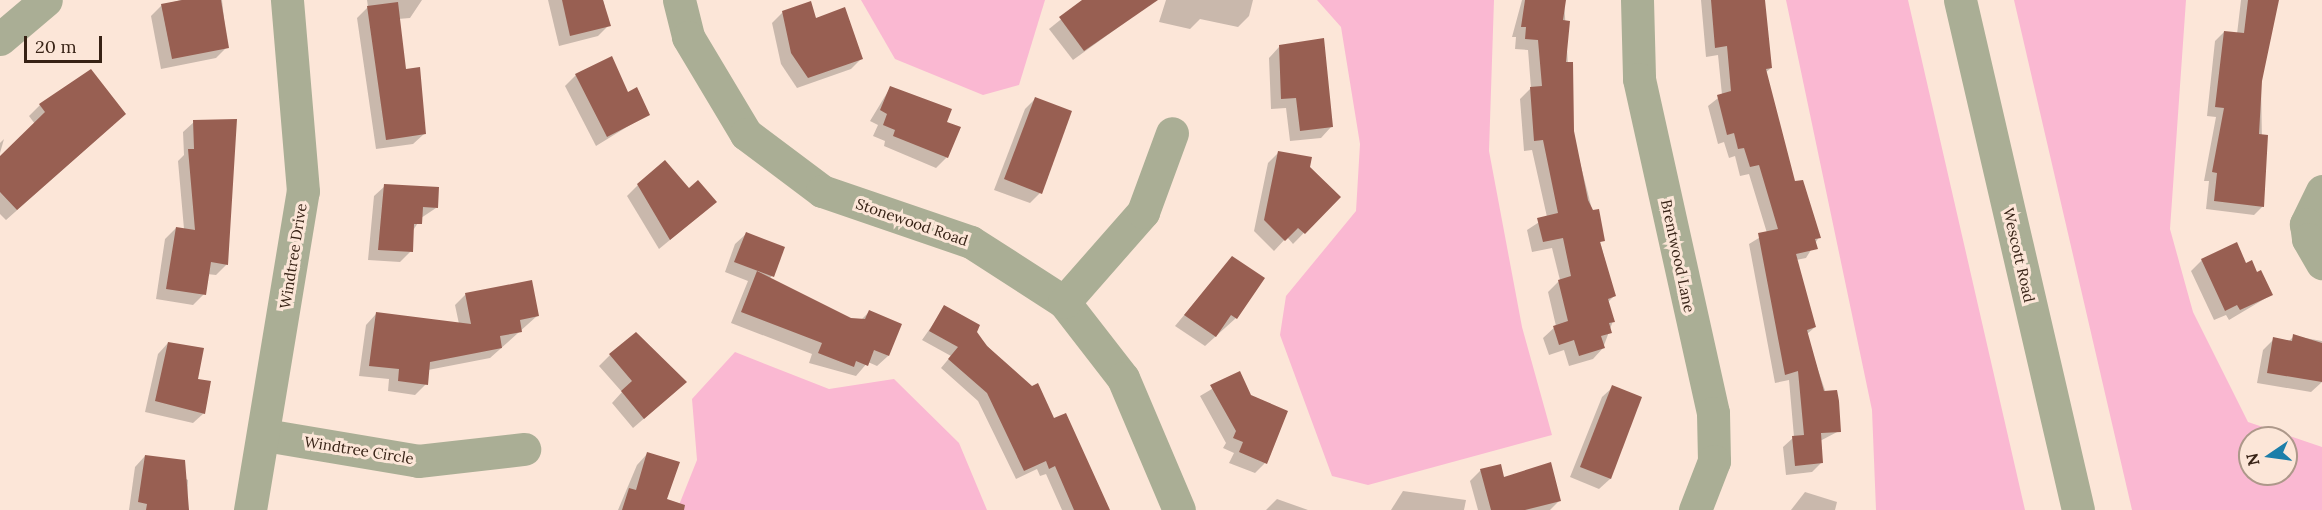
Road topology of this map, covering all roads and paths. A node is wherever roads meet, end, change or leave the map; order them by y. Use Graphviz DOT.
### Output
graph roads {
  1 [pos="46,0"];
  2 [pos="287,0"];
  3 [pos="679,0"];
  4 [pos="1637,0"];
  5 [pos="1960,0"];
  6 [pos="0,39"];
  7 [pos="1172,133"];
  8 [pos="2322,190"];
  9 [pos="2322,263"];
  10 [pos="1064,302"];
  11 [pos="265,435"];
  12 [pos="524,449"];
  13 [pos="250,510"];
  14 [pos="1179,510"];
  15 [pos="1695,510"];
  16 [pos="2078,510"];
  1 -- 6 [label="street"];
  2 -- 11 [label="street, Windtree Drive"];
  3 -- 10 [label="street, Stonewood Road"];
  4 -- 15 [label="street, Brentwood Lane"];
  5 -- 16 [label="street, Wescott Road"];
  7 -- 10 [label="street"];
  8 -- 9 [label="street"];
  10 -- 14 [label="street, Stonewood Road"];
  11 -- 12 [label="street, Windtree Circle"];
  11 -- 13 [label="street, Windtree Drive"];
}
